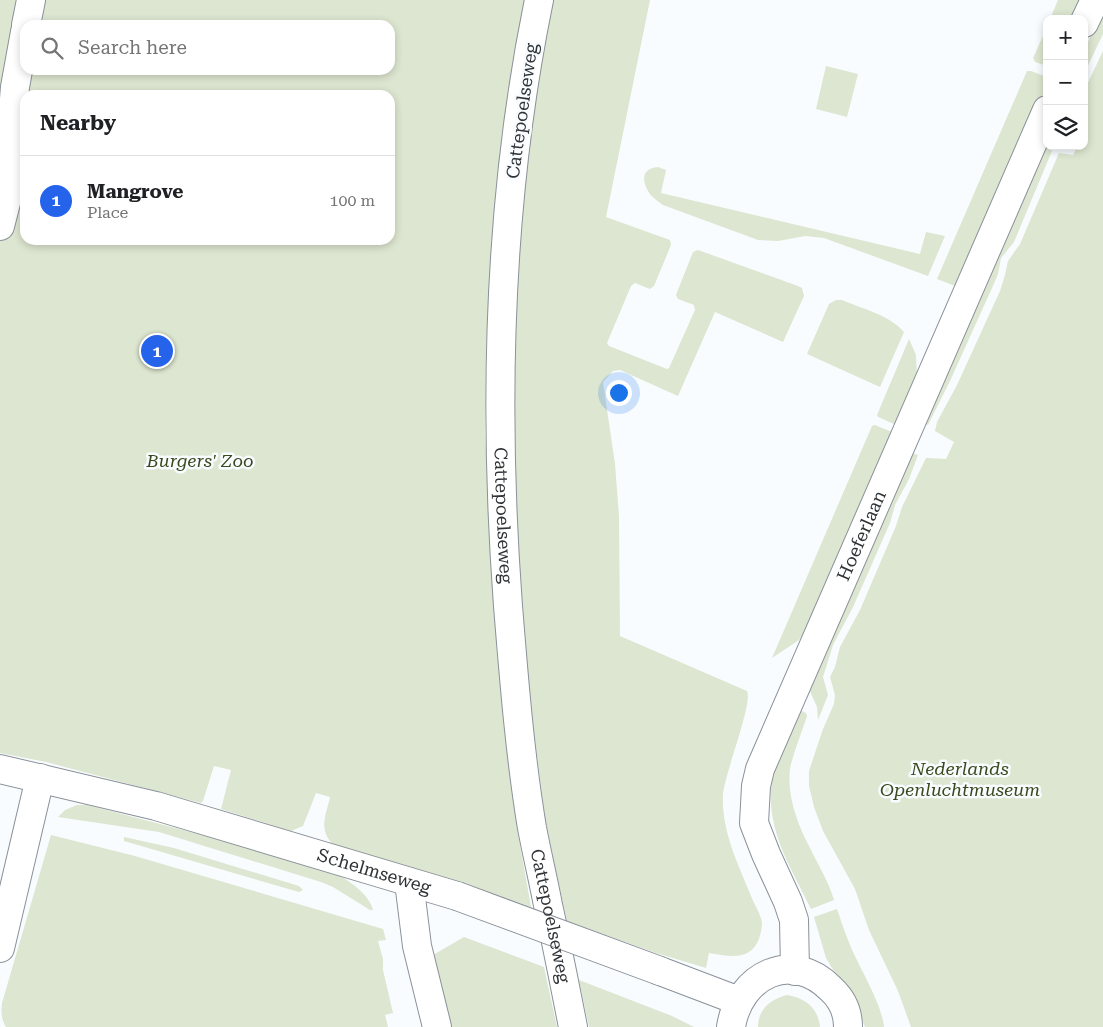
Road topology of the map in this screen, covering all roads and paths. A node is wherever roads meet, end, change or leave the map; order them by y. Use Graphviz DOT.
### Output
graph roads {
  1 [pos="31,0"];
  2 [pos="539,0"];
  3 [pos="1094,0"];
  4 [pos="1087,15"];
  5 [pos="27,20"];
  6 [pos="20,60"];
  7 [pos="1043,119"];
  8 [pos="0,226"];
  9 [pos="0,769"];
  10 [pos="40,778"];
  11 [pos="409,882"];
  12 [pos="0,948"];
  13 [pos="795,971"];
  14 [pos="739,1001"];
  15 [pos="437,1027"];
  16 [pos="573,1027"];
  17 [pos="731,1027"];
  18 [pos="848,1027"];
  1 -- 5 [label="street"];
  2 -- 16 [label="street, Cattepoelseweg"];
  3 -- 4 [label="street"];
  6 -- 8 [label="street"];
  7 -- 13 [label="street, Hoeferlaan"];
  9 -- 10 [label="street, Schelmseweg"];
  10 -- 11 [label="street, Schelmseweg"];
  10 -- 12 [label="street"];
  11 -- 14 [label="street, Schelmseweg, bridge"];
  11 -- 15 [label="street"];
  13 -- 14 [label="street"];
  13 -- 18 [label="street"];
  14 -- 17 [label="street"];
}
